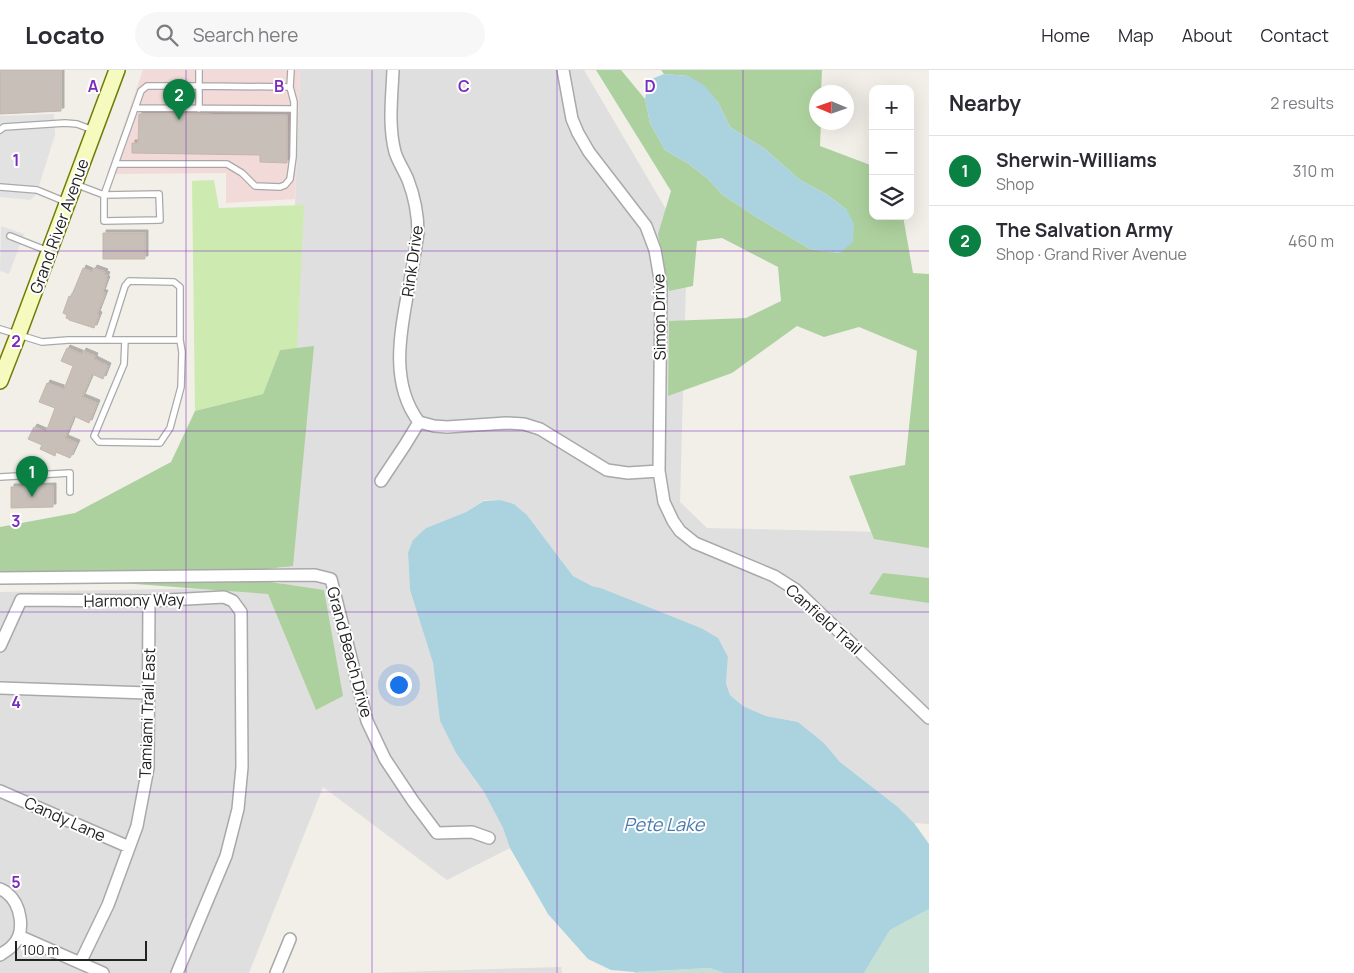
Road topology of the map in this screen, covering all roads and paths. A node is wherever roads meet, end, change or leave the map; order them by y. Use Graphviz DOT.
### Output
graph roads {
  1 [pos="117,70"];
  2 [pos="199,70"];
  3 [pos="291,70"];
  4 [pos="393,70"];
  5 [pos="563,70"];
  6 [pos="199,86"];
  7 [pos="290,86"];
  8 [pos="135,108"];
  9 [pos="199,108"];
  10 [pos="294,109"];
  11 [pos="0,130"];
  12 [pos="94,130"];
  13 [pos="115,164"];
  14 [pos="74,184"];
  15 [pos="0,187"];
  16 [pos="104,195"];
  17 [pos="68,202"];
  18 [pos="10,236"];
  19 [pos="50,251"];
  20 [pos="0,329"];
  21 [pos="18,335"];
  22 [pos="108,340"];
  23 [pos="125,340"];
  24 [pos="180,340"];
  25 [pos="1,374"];
  26 [pos="419,422"];
  27 [pos="659,471"];
  28 [pos="0,478"];
  29 [pos="381,481"];
  30 [pos="70,492"];
  31 [pos="664,502"];
  32 [pos="0,578"];
  33 [pos="149,601"];
  34 [pos="0,646"];
  35 [pos="0,688"];
  36 [pos="148,693"];
  37 [pos="929,718"];
  38 [pos="0,791"];
  39 [pos="490,838"];
  40 [pos="129,847"];
  41 [pos="0,889"];
  42 [pos="19,936"];
  43 [pos="290,940"];
  44 [pos="0,955"];
  45 [pos="80,963"];
  46 [pos="103,973"];
  47 [pos="177,973"];
  48 [pos="276,973"];
  1 -- 12 [label="main road, Grand River Avenue"];
  2 -- 6 [label="lane"];
  3 -- 7 [label="lane"];
  4 -- 26 [label="street, Rink Drive"];
  5 -- 27 [label="street, Simon Drive"];
  6 -- 7 [label="lane"];
  6 -- 8 [label="lane"];
  6 -- 9 [label="lane"];
  7 -- 10 [label="lane"];
  8 -- 9 [label="lane"];
  8 -- 13 [label="lane"];
  9 -- 10 [label="lane"];
  10 -- 13 [label="lane"];
  11 -- 12 [label="lane"];
  12 -- 14 [label="main road, Grand River Avenue"];
  13 -- 16 [label="lane"];
  14 -- 16 [label="lane"];
  14 -- 17 [label="main road, Grand River Avenue"];
  15 -- 17 [label="lane"];
  16 -- 16 [label="lane"];
  17 -- 19 [label="main road, Grand River Avenue"];
  18 -- 19 [label="lane"];
  19 -- 21 [label="main road, Grand River Avenue"];
  20 -- 21 [label="lane"];
  21 -- 22 [label="lane"];
  21 -- 25 [label="main road, Grand River Avenue"];
  22 -- 23 [label="lane"];
  22 -- 24 [label="lane"];
  23 -- 24 [label="lane"];
  23 -- 24 [label="lane"];
  26 -- 27 [label="street"];
  26 -- 29 [label="street"];
  27 -- 31 [label="street, Simon Drive"];
  28 -- 30 [label="lane"];
  31 -- 37 [label="street, Canfield Trail"];
  32 -- 39 [label="street, Grand Beach Drive"];
  33 -- 34 [label="street, Harmony Way"];
  33 -- 36 [label="street, Tamiami Trail East"];
  33 -- 47 [label="street, Harmony Way"];
  35 -- 36 [label="street"];
  36 -- 40 [label="street, Tamiami Trail East"];
  38 -- 40 [label="street, Candy Lane"];
  40 -- 45 [label="street, Tamiami Trail East"];
  41 -- 42 [label="street"];
  42 -- 44 [label="street"];
  42 -- 45 [label="street"];
  43 -- 48 [label="street"];
  45 -- 46 [label="street"];
}
